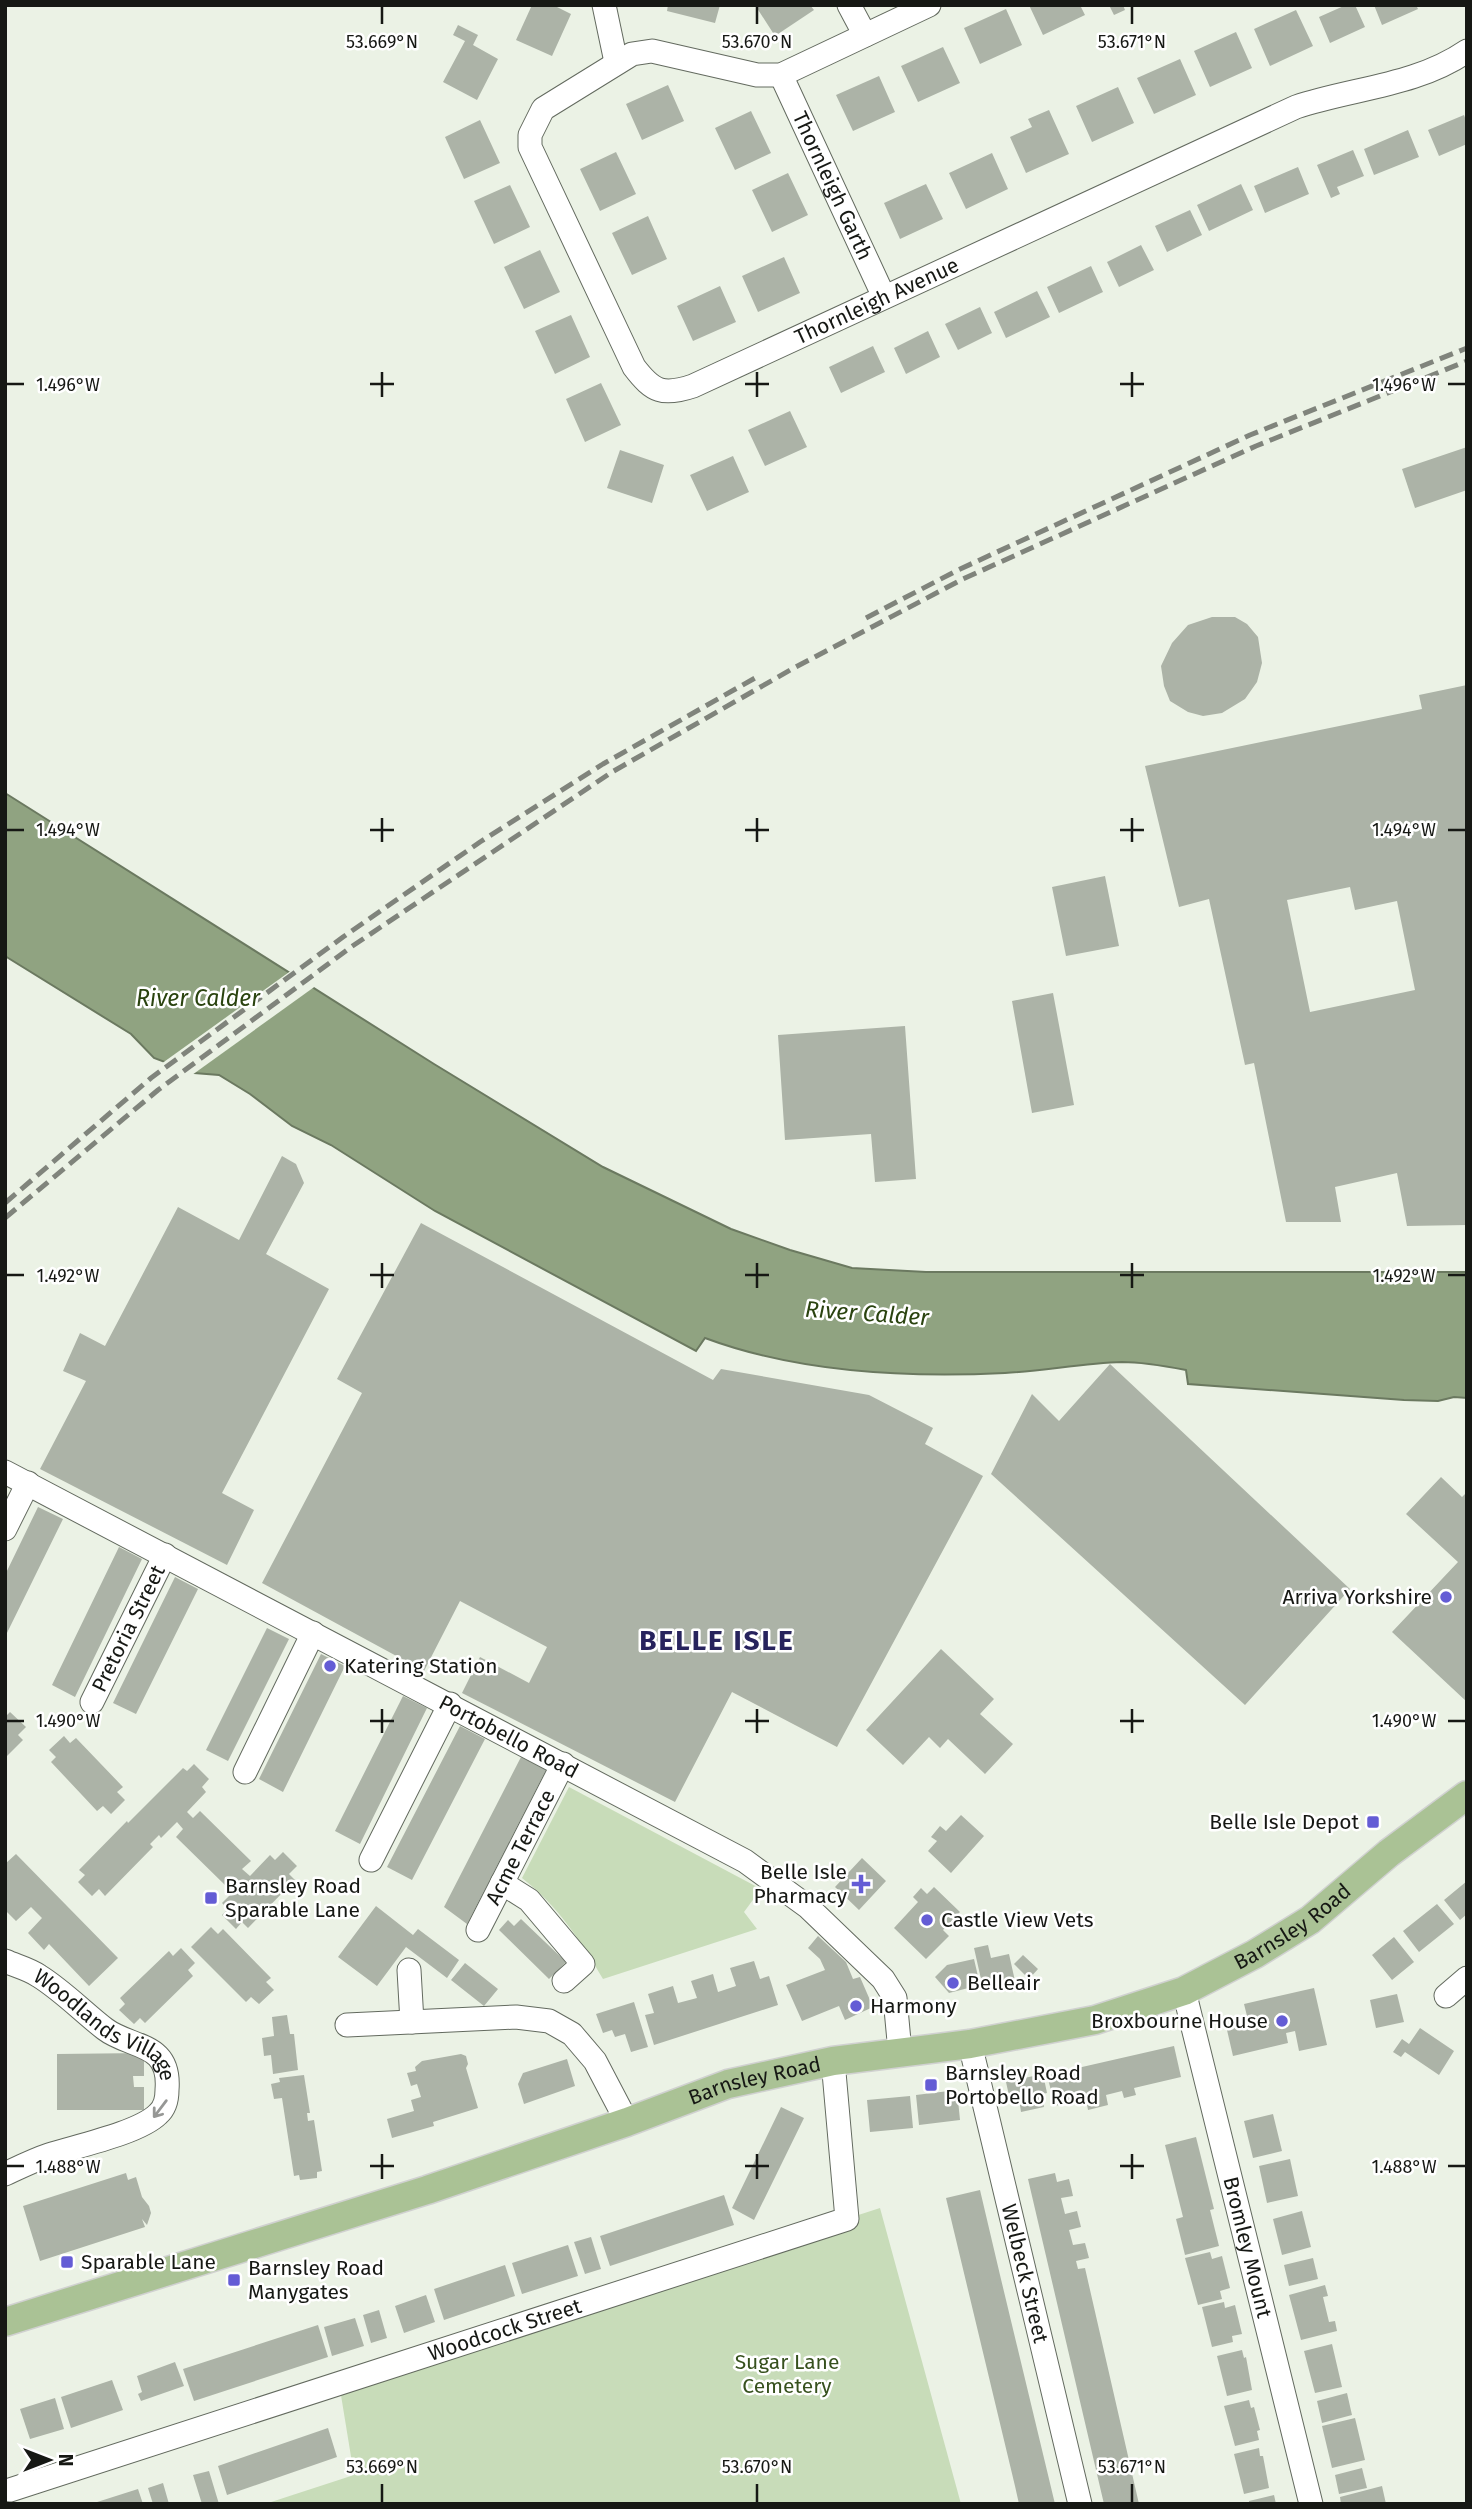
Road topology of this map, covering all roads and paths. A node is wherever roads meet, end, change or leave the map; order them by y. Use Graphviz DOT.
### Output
graph roads {
  1 [pos="604,5"];
  2 [pos="849,5"];
  3 [pos="929,5"];
  4 [pos="866,34"];
  5 [pos="1467,51"];
  6 [pos="616,62"];
  7 [pos="781,75"];
  8 [pos="884,297"];
  9 [pos="5,1472"];
  10 [pos="27,1483"];
  11 [pos="5,1529"];
  12 [pos="165,1555"];
  13 [pos="313,1633"];
  14 [pos="92,1702"];
  15 [pos="450,1704"];
  16 [pos="563,1764"];
  17 [pos="245,1772"];
  18 [pos="1467,1795"];
  19 [pos="371,1860"];
  20 [pos="502,1883"];
  21 [pos="478,1930"];
  22 [pos="5,1961"];
  23 [pos="409,1970"];
  24 [pos="1467,1978"];
  25 [pos="564,1981"];
  26 [pos="1184,1991"];
  27 [pos="1446,1996"];
  28 [pos="412,2022"];
  29 [pos="347,2025"];
  30 [pos="970,2044"];
  31 [pos="900,2052"];
  32 [pos="833,2061"];
  33 [pos="626,2122"];
  34 [pos="5,2174"];
  35 [pos="5,2322"];
  36 [pos="7,2486"];
  37 [pos="1080,2504"];
  38 [pos="1311,2504"];
  1 -- 6 [label="street"];
  2 -- 4 [label="street"];
  3 -- 4 [label="street, Thornleigh Avenue"];
  4 -- 7 [label="street, Thornleigh Avenue"];
  5 -- 8 [label="street, Thornleigh Avenue"];
  6 -- 7 [label="street, Thornleigh Avenue"];
  6 -- 8 [label="street, Thornleigh Avenue"];
  7 -- 8 [label="street, Thornleigh Garth"];
  9 -- 10 [label="street, Portobello Road"];
  10 -- 11 [label="street"];
  10 -- 12 [label="street, Portobello Road"];
  12 -- 13 [label="street, Portobello Road"];
  12 -- 14 [label="street, Pretoria Street"];
  13 -- 15 [label="street, Portobello Road"];
  13 -- 17 [label="street"];
  15 -- 16 [label="street, Portobello Road"];
  15 -- 19 [label="street"];
  16 -- 20 [label="street, Acme Terrace"];
  16 -- 31 [label="street, Portobello Road"];
  18 -- 26 [label="main road, Barnsley Road"];
  20 -- 21 [label="street, Acme Terrace"];
  20 -- 25 [label="street"];
  22 -- 34 [label="street, Woodlands Village, one-way"];
  23 -- 28 [label="street"];
  24 -- 27 [label="street"];
  26 -- 30 [label="main road, Barnsley Road"];
  26 -- 38 [label="street, Bromley Mount"];
  28 -- 29 [label="street"];
  28 -- 33 [label="street"];
  30 -- 31 [label="main road, Barnsley Road"];
  30 -- 37 [label="street, Welbeck Street"];
  31 -- 32 [label="main road, Barnsley Road"];
  32 -- 33 [label="main road, Barnsley Road"];
  32 -- 36 [label="street, Woodcock Street"];
  33 -- 35 [label="main road, Barnsley Road"];
}
